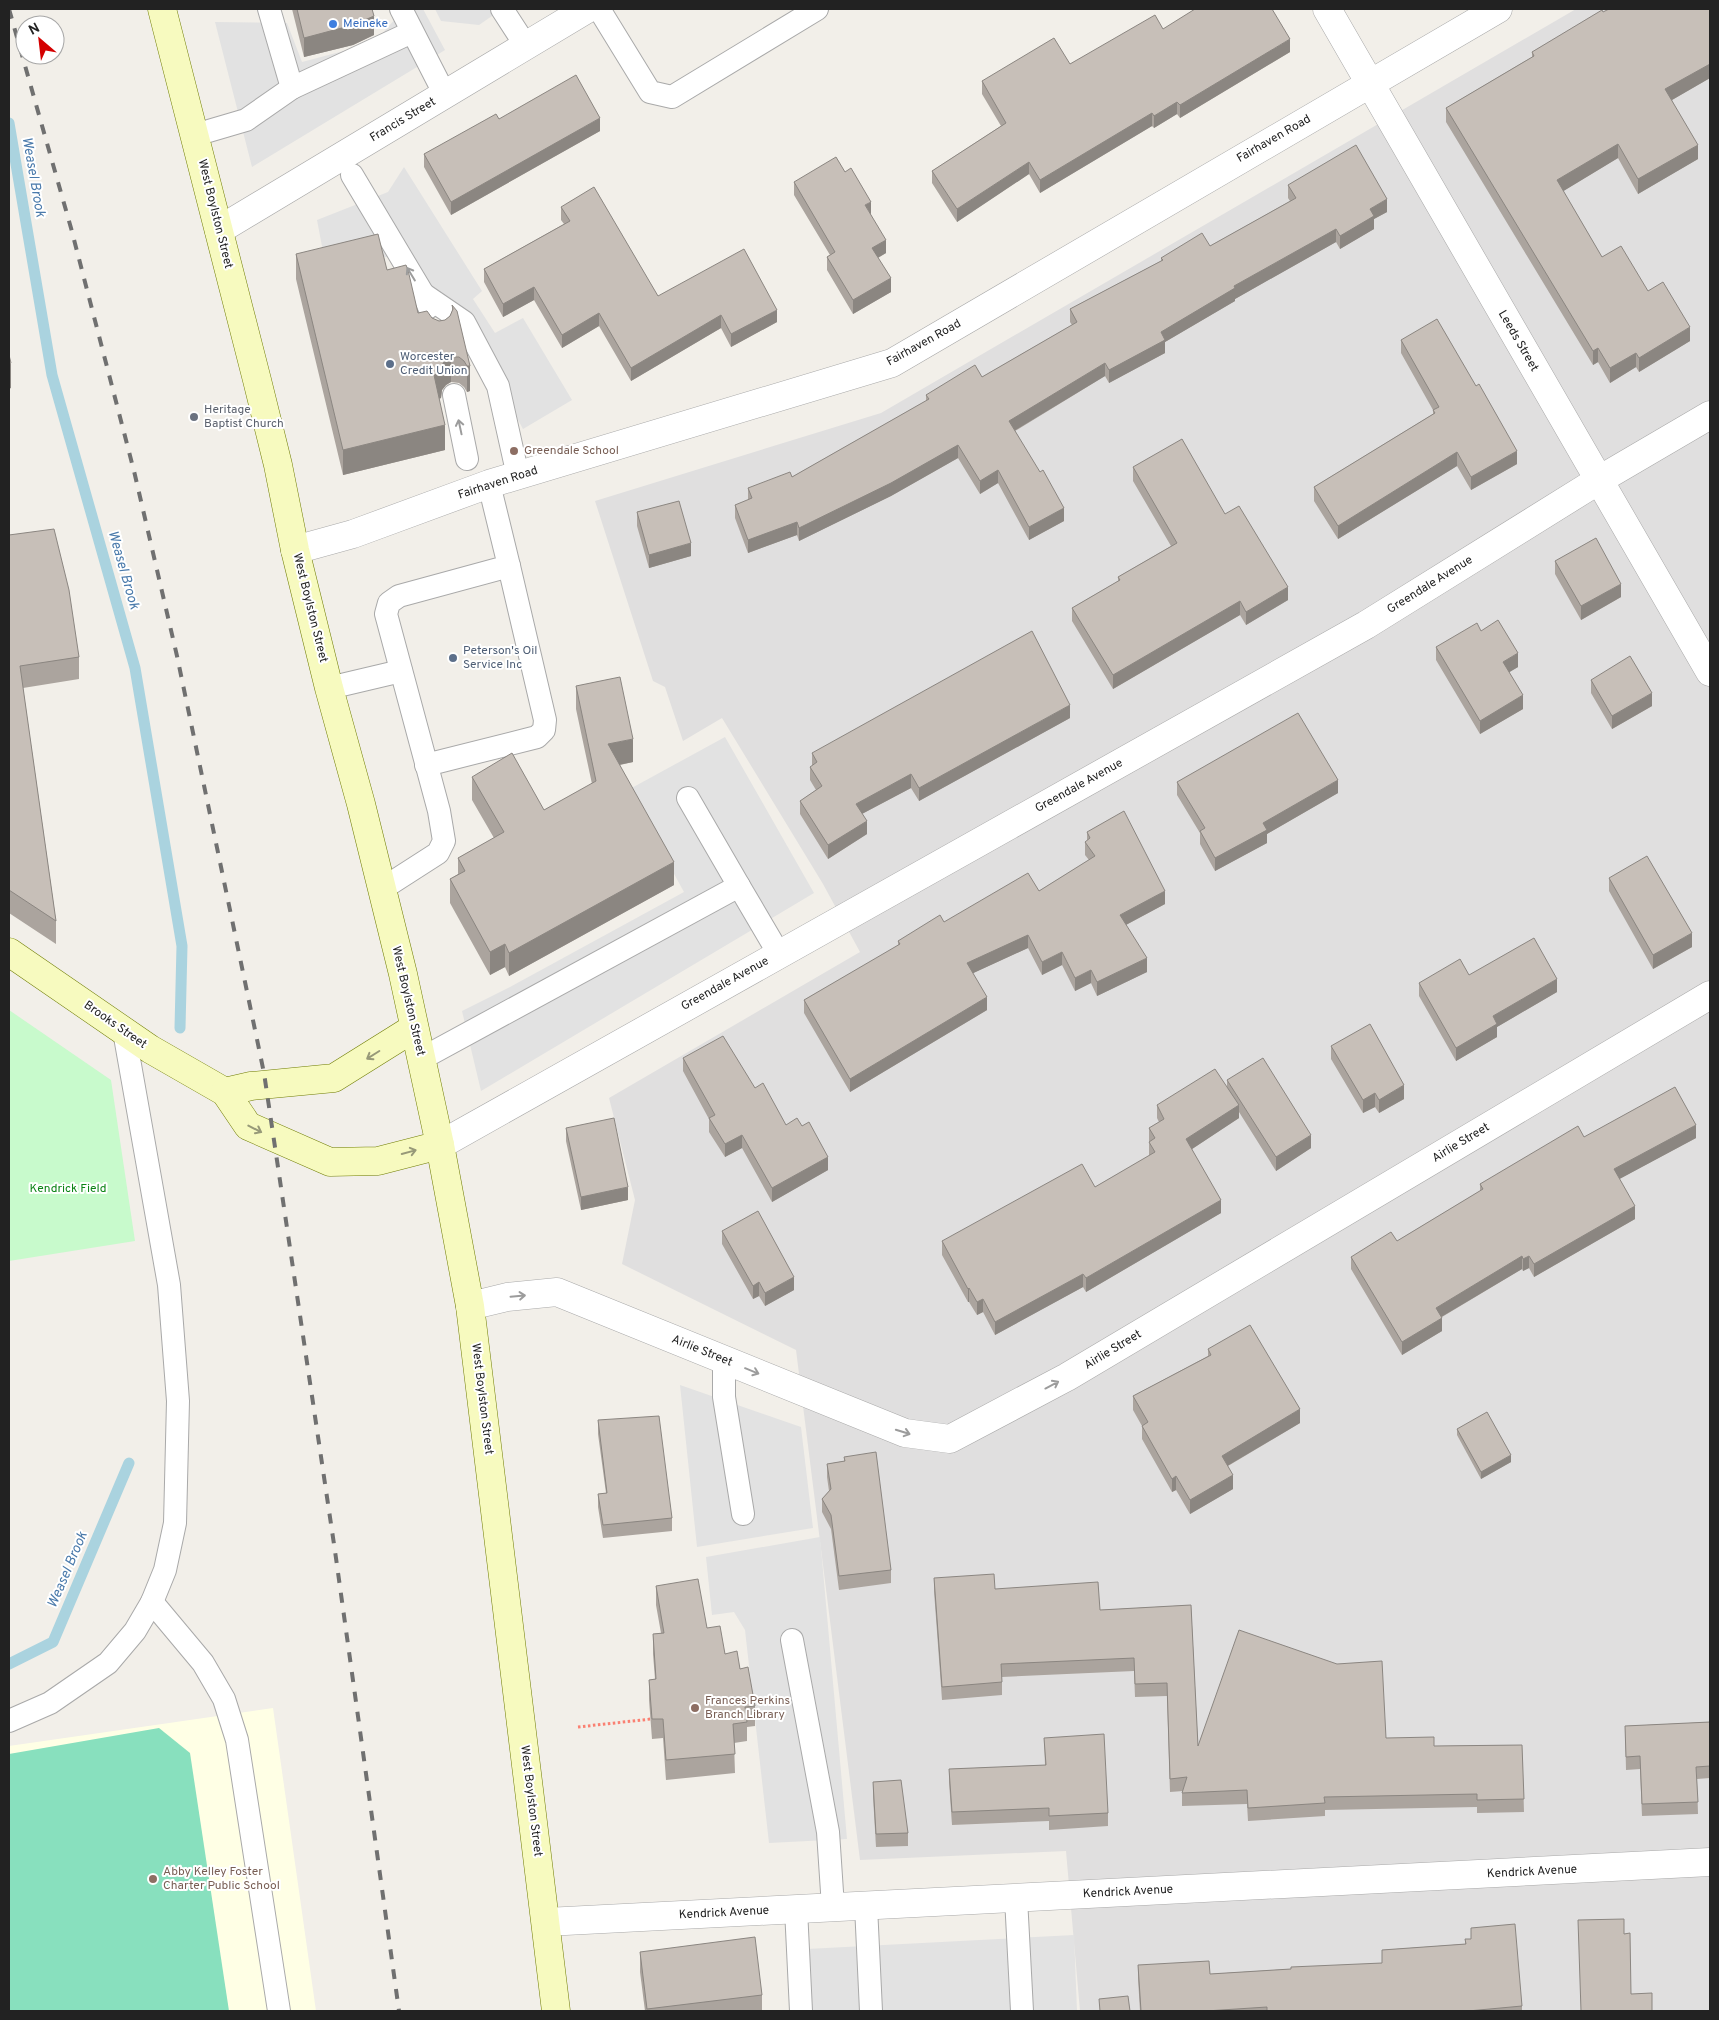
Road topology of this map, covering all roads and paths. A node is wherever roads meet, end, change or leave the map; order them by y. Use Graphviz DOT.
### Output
graph roads {
  1 [pos="162,9"];
  2 [pos="269,9"];
  3 [pos="401,9"];
  4 [pos="502,9"];
  5 [pos="587,9"];
  6 [pos="599,9"];
  7 [pos="818,9"];
  8 [pos="1327,9"];
  9 [pos="1498,9"];
  10 [pos="412,32"];
  11 [pos="526,46"];
  12 [pos="1370,83"];
  13 [pos="292,88"];
  14 [pos="444,95"];
  15 [pos="195,135"];
  16 [pos="352,175"];
  17 [pos="219,230"];
  18 [pos="423,294"];
  19 [pos="440,333"];
  20 [pos="454,395"];
  21 [pos="1710,415"];
  22 [pos="467,459"];
  23 [pos="518,476"];
  24 [pos="1598,480"];
  25 [pos="490,484"];
  26 [pos="295,550"];
  27 [pos="509,566"];
  28 [pos="401,671"];
  29 [pos="1710,672"];
  30 [pos="329,688"];
  31 [pos="426,765"];
  32 [pos="688,798"];
  33 [pos="739,886"];
  34 [pos="382,889"];
  35 [pos="9,952"];
  36 [pos="780,954"];
  37 [pos="1710,995"];
  38 [pos="414,1028"];
  39 [pos="124,1031"];
  40 [pos="421,1059"];
  41 [pos="225,1092"];
  42 [pos="440,1145"];
  43 [pos="470,1306"];
  44 [pos="724,1360"];
  45 [pos="743,1514"];
  46 [pos="152,1602"];
  47 [pos="792,1640"];
  48 [pos="651,1718"];
  49 [pos="9,1721"];
  50 [pos="578,1726"];
  51 [pos="1710,1862"];
  52 [pos="1016,1898"];
  53 [pos="866,1906"];
  54 [pos="833,1907"];
  55 [pos="796,1910"];
  56 [pos="546,1922"];
  57 [pos="278,2011"];
  58 [pos="556,2011"];
  59 [pos="801,2011"];
  60 [pos="871,2011"];
  61 [pos="1022,2011"];
  1 -- 15 [label="main road, West Boylston Street"];
  2 -- 13 [label="lane"];
  3 -- 10 [label="lane"];
  4 -- 11 [label="lane"];
  5 -- 11 [label="street, Francis Street"];
  6 -- 7 [label="lane"];
  8 -- 12 [label="street, Leeds Street"];
  9 -- 12 [label="street, Fairhaven Road"];
  10 -- 13 [label="lane"];
  10 -- 14 [label="lane"];
  11 -- 14 [label="street, Francis Street"];
  12 -- 23 [label="street, Fairhaven Road"];
  12 -- 24 [label="street, Leeds Street"];
  13 -- 15 [label="lane"];
  14 -- 17 [label="street, Francis Street"];
  15 -- 17 [label="main road, West Boylston Street"];
  18 -- 16 [label="lane, one-way"];
  17 -- 26 [label="main road, West Boylston Street"];
  18 -- 19 [label="lane"];
  18 -- 23 [label="lane"];
  22 -- 20 [label="lane, one-way"];
  21 -- 24 [label="street, Greendale Avenue"];
  23 -- 25 [label="street, Fairhaven Road"];
  24 -- 29 [label="street, Leeds Street"];
  24 -- 36 [label="street, Greendale Avenue"];
  25 -- 26 [label="street, Fairhaven Road"];
  25 -- 27 [label="lane"];
  26 -- 30 [label="main road, West Boylston Street"];
  27 -- 28 [label="lane"];
  27 -- 31 [label="lane"];
  28 -- 30 [label="lane"];
  28 -- 31 [label="lane"];
  30 -- 34 [label="main road, West Boylston Street"];
  31 -- 34 [label="lane"];
  32 -- 33 [label="lane"];
  33 -- 36 [label="lane"];
  33 -- 40 [label="lane"];
  34 -- 38 [label="main road, West Boylston Street"];
  35 -- 39 [label="main road, Brooks Street"];
  36 -- 42 [label="street, Greendale Avenue"];
  44 -- 37 [label="street, Airlie Street, one-way"];
  38 -- 40 [label="main road, West Boylston Street"];
  38 -- 41 [label="main road, one-way"];
  39 -- 41 [label="main road, Brooks Street"];
  39 -- 46 [label="lane"];
  40 -- 42 [label="main road, West Boylston Street"];
  41 -- 42 [label="main road, Brooks Street, one-way"];
  42 -- 43 [label="main road, West Boylston Street"];
  43 -- 44 [label="street, Airlie Street, one-way"];
  43 -- 56 [label="main road, West Boylston Street"];
  44 -- 45 [label="lane"];
  46 -- 49 [label="lane"];
  46 -- 57 [label="lane"];
  47 -- 54 [label="lane"];
  48 -- 50 [label="path"];
  51 -- 52 [label="street, Kendrick Avenue"];
  52 -- 53 [label="street, Kendrick Avenue"];
  52 -- 61 [label="lane"];
  53 -- 54 [label="street, Kendrick Avenue"];
  53 -- 60 [label="lane"];
  54 -- 55 [label="street, Kendrick Avenue"];
  55 -- 56 [label="street, Kendrick Avenue"];
  55 -- 59 [label="lane"];
  56 -- 58 [label="main road, West Boylston Street"];
}
